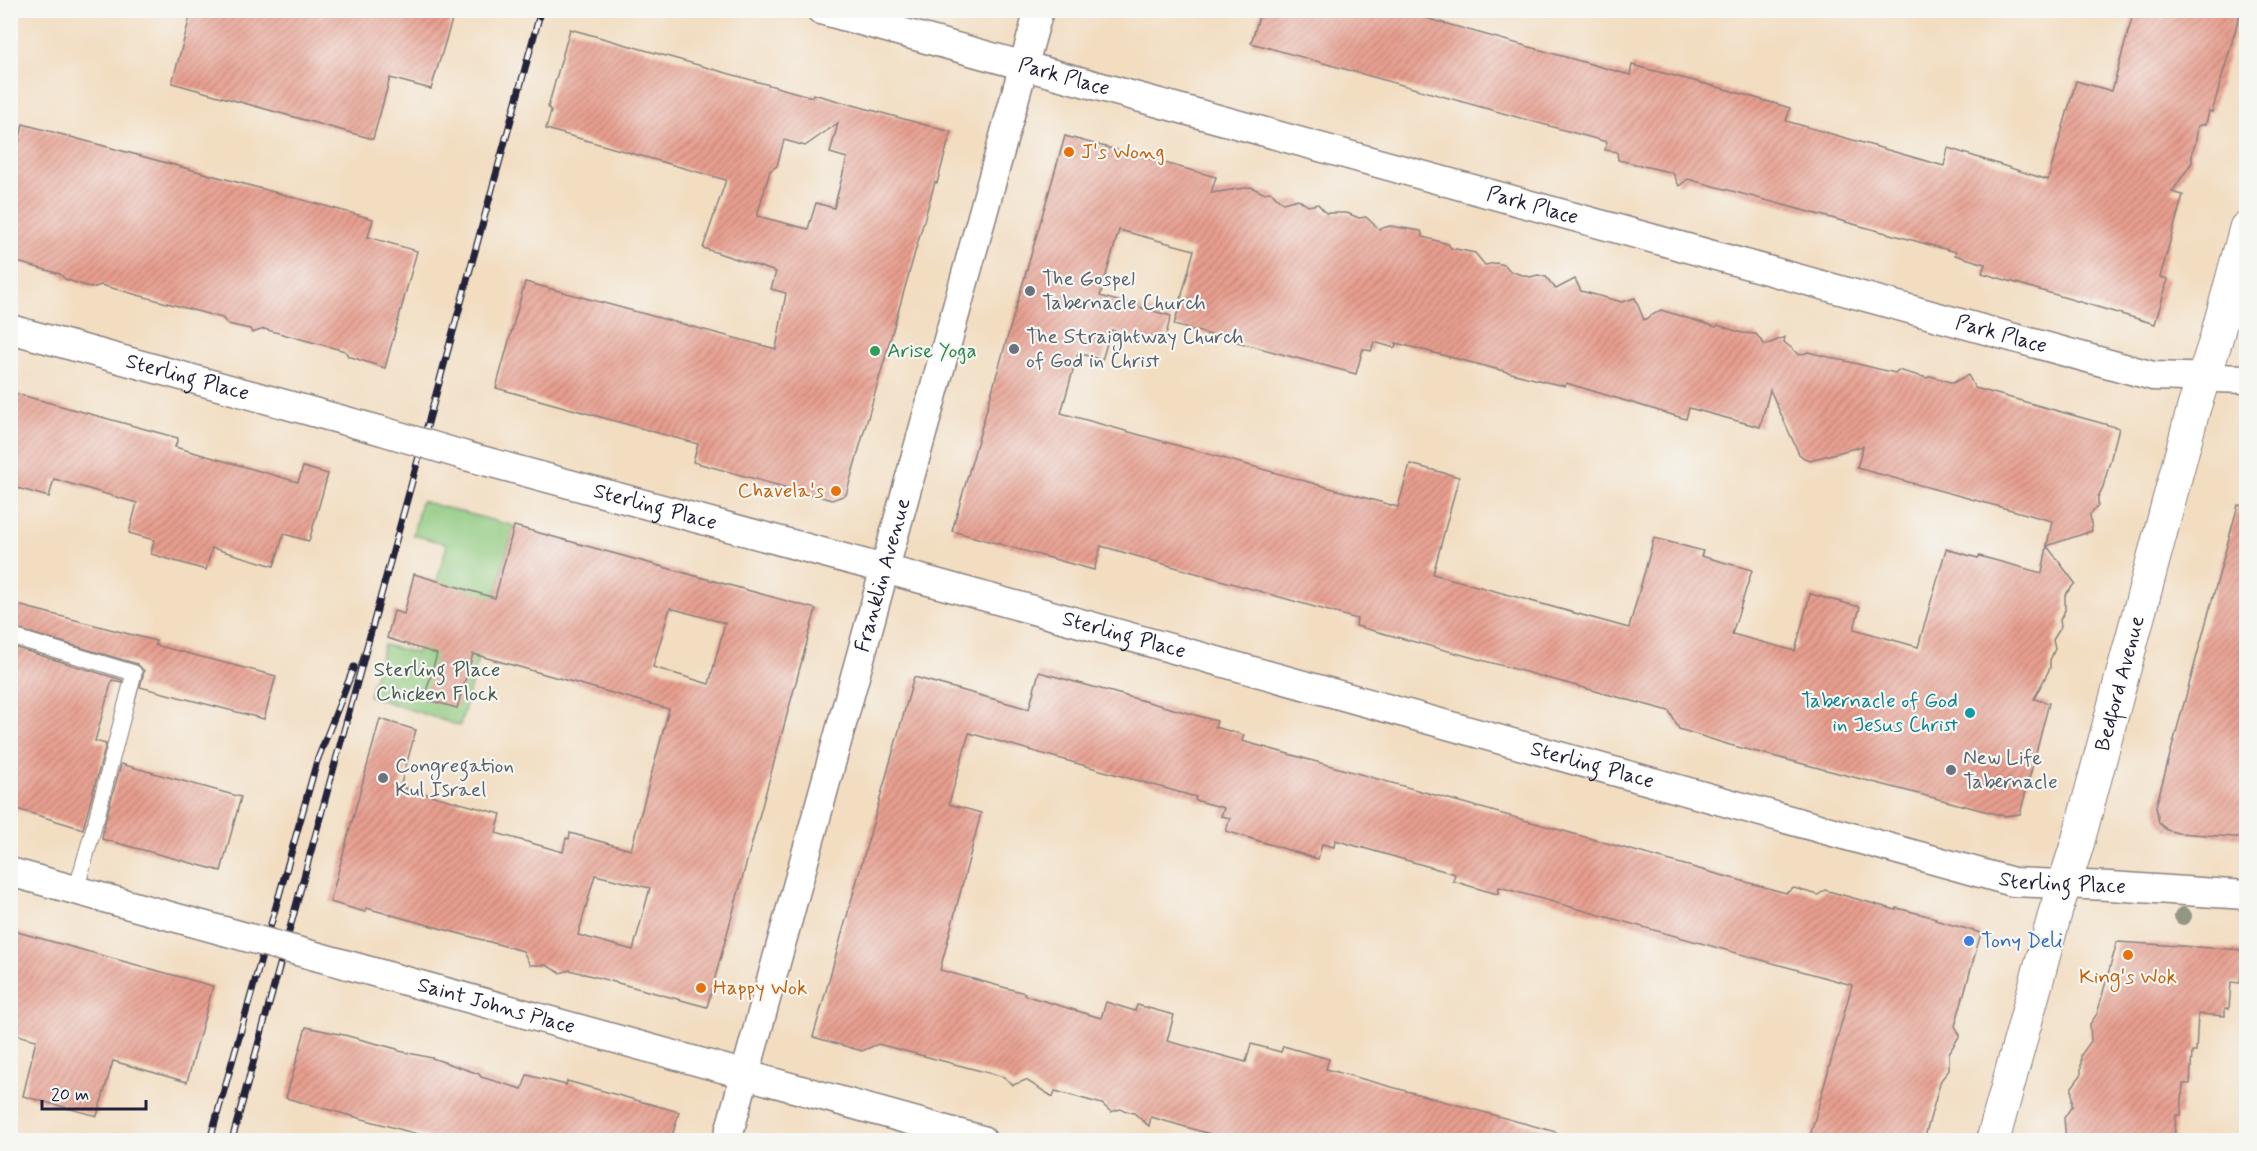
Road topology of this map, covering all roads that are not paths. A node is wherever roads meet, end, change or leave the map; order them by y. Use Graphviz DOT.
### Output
graph roads {
  1 [pos="821,10"];
  2 [pos="1039,10"];
  3 [pos="1024,66"];
  4 [pos="2247,228"];
  5 [pos="10,329"];
  6 [pos="2204,378"];
  7 [pos="2247,379"];
  8 [pos="885,569"];
  9 [pos="10,636"];
  10 [pos="10,872"];
  11 [pos="2065,885"];
  12 [pos="75,890"];
  13 [pos="2247,895"];
  14 [pos="746,1075"];
  15 [pos="728,1140"];
  16 [pos="982,1140"];
  17 [pos="1994,1140"];
  1 -- 3 [label="street, Park Place"];
  2 -- 3 [label="street, Franklin Avenue"];
  3 -- 6 [label="street, Park Place"];
  3 -- 8 [label="street, Franklin Avenue"];
  4 -- 6 [label="street, Bedford Avenue"];
  5 -- 8 [label="street, Sterling Place, bridge"];
  6 -- 7 [label="street, Park Place"];
  6 -- 11 [label="street, Bedford Avenue"];
  8 -- 11 [label="street, Sterling Place"];
  8 -- 14 [label="street, Franklin Avenue"];
  9 -- 12 [label="lane"];
  10 -- 12 [label="street, Saint Johns Place"];
  11 -- 13 [label="street, Sterling Place"];
  11 -- 17 [label="street, Bedford Avenue"];
  12 -- 14 [label="street, Saint Johns Place, bridge"];
  14 -- 15 [label="street, Franklin Avenue"];
  14 -- 16 [label="street, Saint Johns Place"];
}
